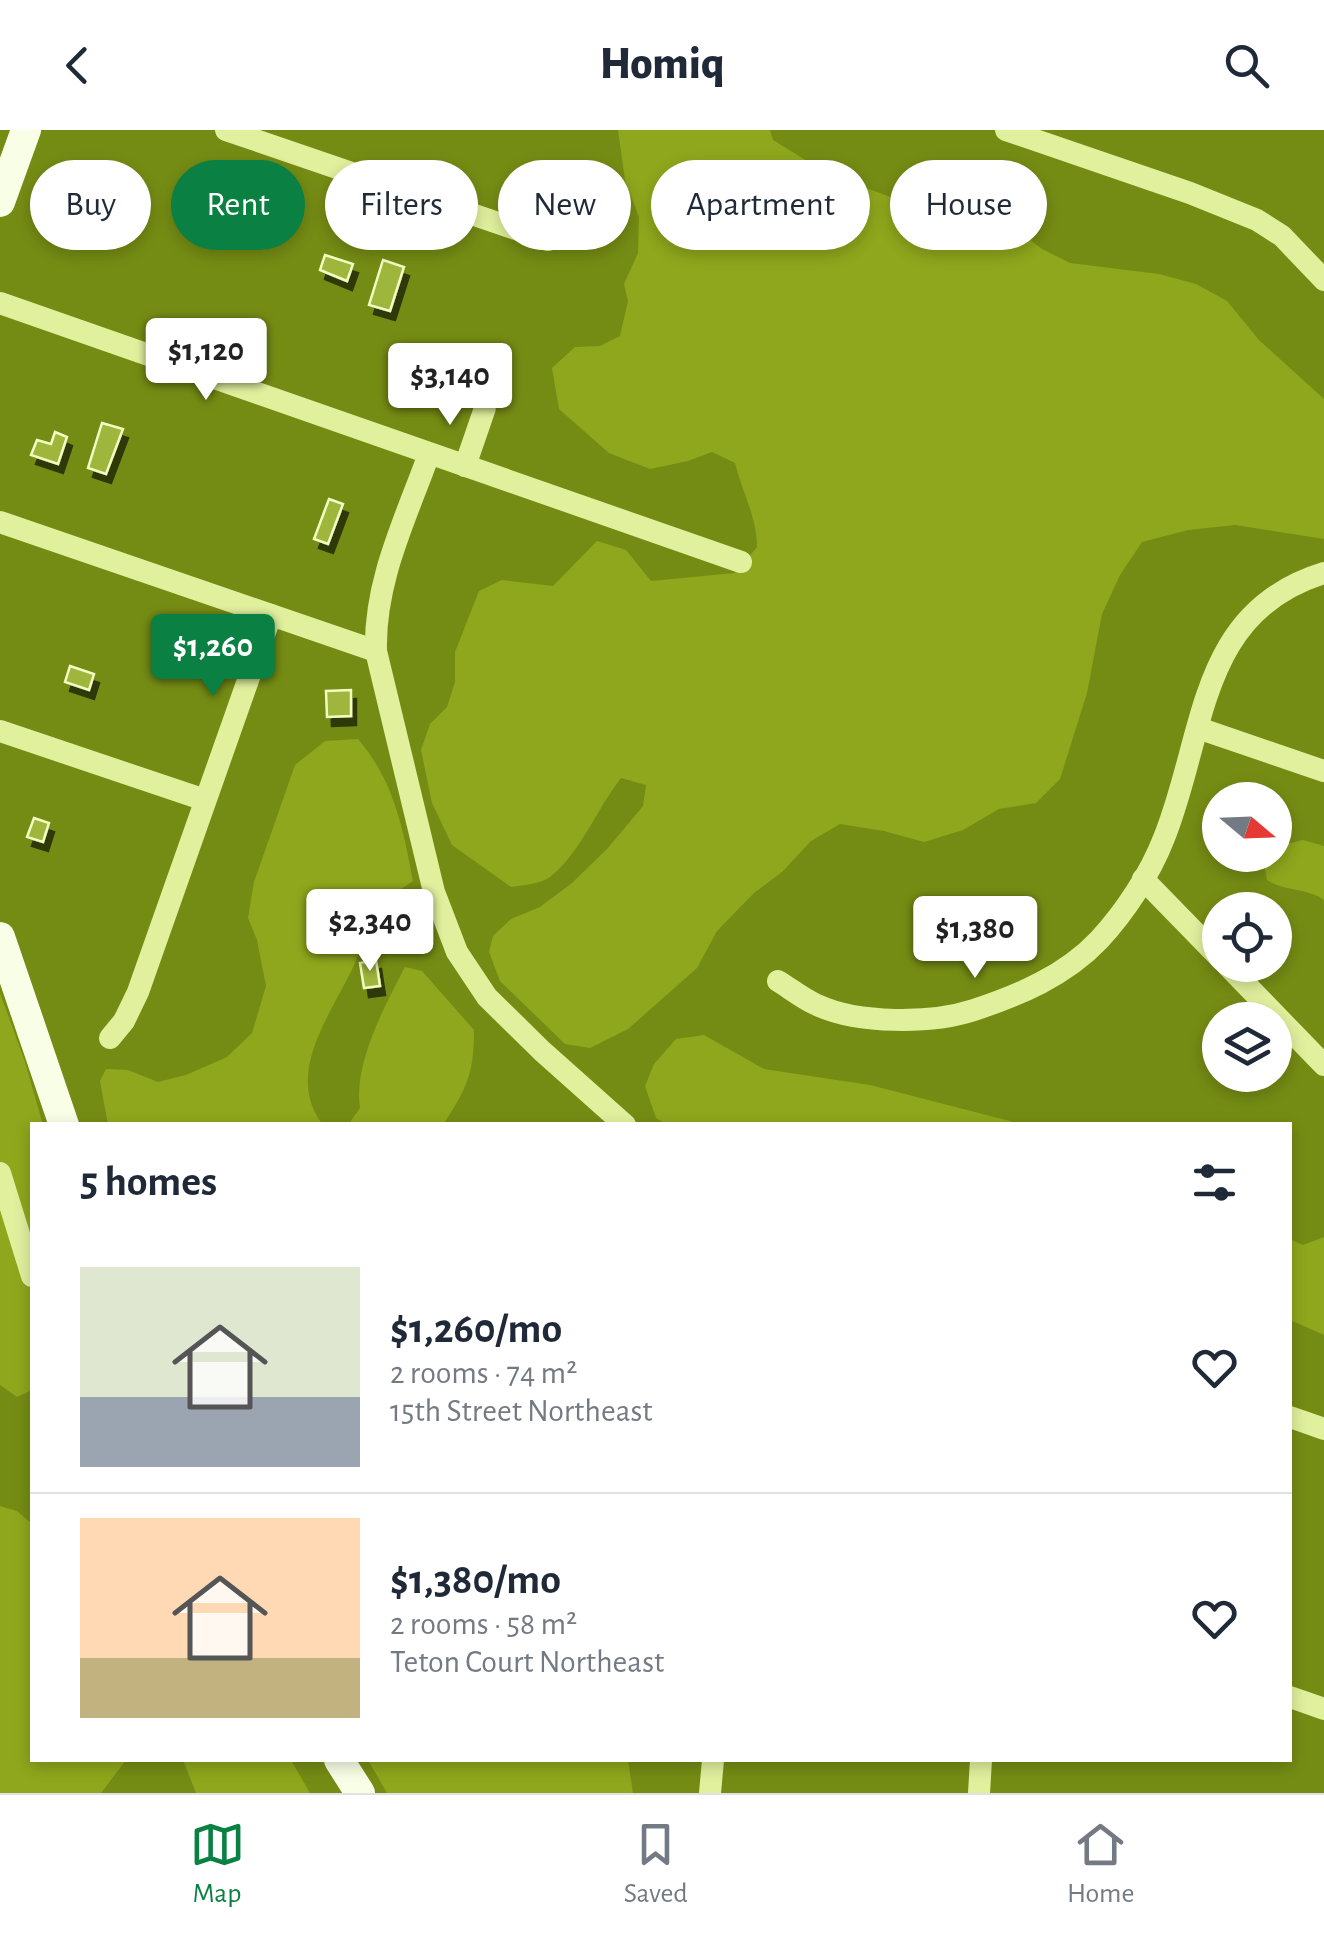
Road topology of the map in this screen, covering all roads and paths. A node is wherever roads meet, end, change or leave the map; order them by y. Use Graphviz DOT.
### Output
graph roads {
  1 [pos="26,130"];
  2 [pos="226,130"];
  3 [pos="1006,130"];
  4 [pos="0,202"];
  5 [pos="498,223"];
  6 [pos="1324,280"];
  7 [pos="0,304"];
  8 [pos="485,408"];
  9 [pos="429,454"];
  10 [pos="465,466"];
  11 [pos="0,522"];
  12 [pos="741,562"];
  13 [pos="1324,573"];
  14 [pos="271,615"];
  15 [pos="376,650"];
  16 [pos="1198,728"];
  17 [pos="0,731"];
  18 [pos="1324,770"];
  19 [pos="205,800"];
  20 [pos="1143,879"];
  21 [pos="0,937"];
  22 [pos="1202,940"];
  23 [pos="778,981"];
  24 [pos="1243,982"];
  25 [pos="110,1038"];
  26 [pos="1324,1065"];
  27 [pos="63,1122"];
  28 [pos="622,1122"];
  29 [pos="0,1174"];
  30 [pos="30,1270"];
  31 [pos="1292,1418"];
  32 [pos="1324,1428"];
  33 [pos="1292,1698"];
  34 [pos="1324,1709"];
  35 [pos="340,1762"];
  36 [pos="712,1762"];
  37 [pos="980,1762"];
  38 [pos="360,1793"];
  39 [pos="710,1793"];
  40 [pos="980,1793"];
  1 -- 4 [label="main road"];
  2 -- 5 [label="street"];
  3 -- 6 [label="street"];
  7 -- 9 [label="street"];
  8 -- 10 [label="street"];
  9 -- 10 [label="street"];
  9 -- 15 [label="street"];
  10 -- 12 [label="street"];
  11 -- 14 [label="street"];
  13 -- 16 [label="street"];
  14 -- 15 [label="street"];
  14 -- 19 [label="street"];
  15 -- 28 [label="street"];
  16 -- 18 [label="street"];
  16 -- 20 [label="street"];
  17 -- 19 [label="street"];
  19 -- 25 [label="street"];
  20 -- 22 [label="street"];
  20 -- 23 [label="street"];
  21 -- 27 [label="main road"];
  24 -- 26 [label="street"];
  29 -- 30 [label="street"];
  31 -- 32 [label="street"];
  33 -- 34 [label="street"];
  35 -- 38 [label="main road"];
  36 -- 39 [label="street"];
  37 -- 40 [label="street"];
}
